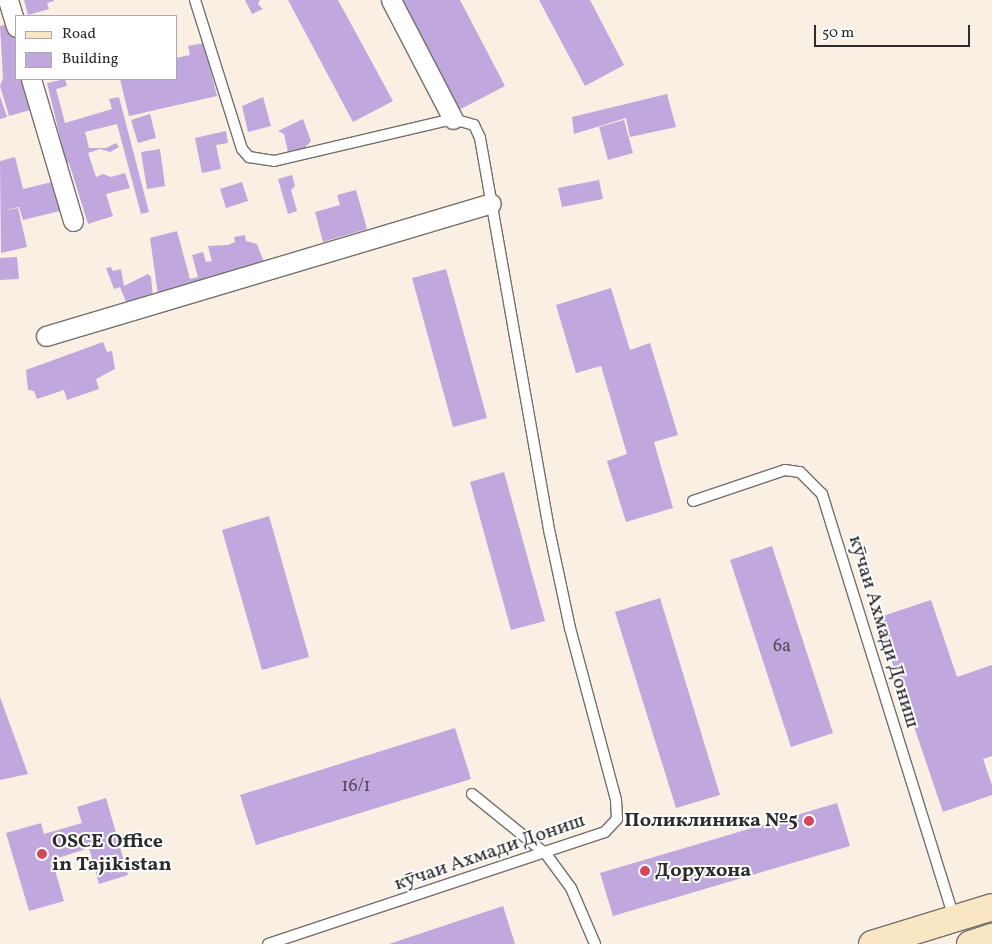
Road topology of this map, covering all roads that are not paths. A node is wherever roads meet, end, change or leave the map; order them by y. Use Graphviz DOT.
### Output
graph roads {
  1 [pos="8,0"];
  2 [pos="195,0"];
  3 [pos="391,0"];
  4 [pos="15,24"];
  5 [pos="32,80"];
  6 [pos="453,119"];
  7 [pos="491,203"];
  8 [pos="73,221"];
  9 [pos="46,336"];
  10 [pos="693,501"];
  11 [pos="472,794"];
  12 [pos="546,854"];
  13 [pos="992,907"];
  14 [pos="954,918"];
  15 [pos="992,937"];
  16 [pos="268,944"];
  17 [pos="595,944"];
  18 [pos="872,944"];
  19 [pos="970,944"];
  1 -- 4 [label="street"];
  2 -- 6 [label="lane"];
  3 -- 6 [label="street"];
  5 -- 8 [label="street"];
  6 -- 7 [label="lane"];
  7 -- 9 [label="street"];
  7 -- 12 [label="lane, кӯчаи Ахмади Дониш"];
  10 -- 14 [label="lane, кӯчаи Ахмади Дониш"];
  11 -- 12 [label="lane"];
  12 -- 16 [label="lane, кӯчаи Ахмади Дониш"];
  12 -- 17 [label="lane"];
  13 -- 14 [label="street"];
  14 -- 18 [label="street"];
  15 -- 19 [label="street"];
}
